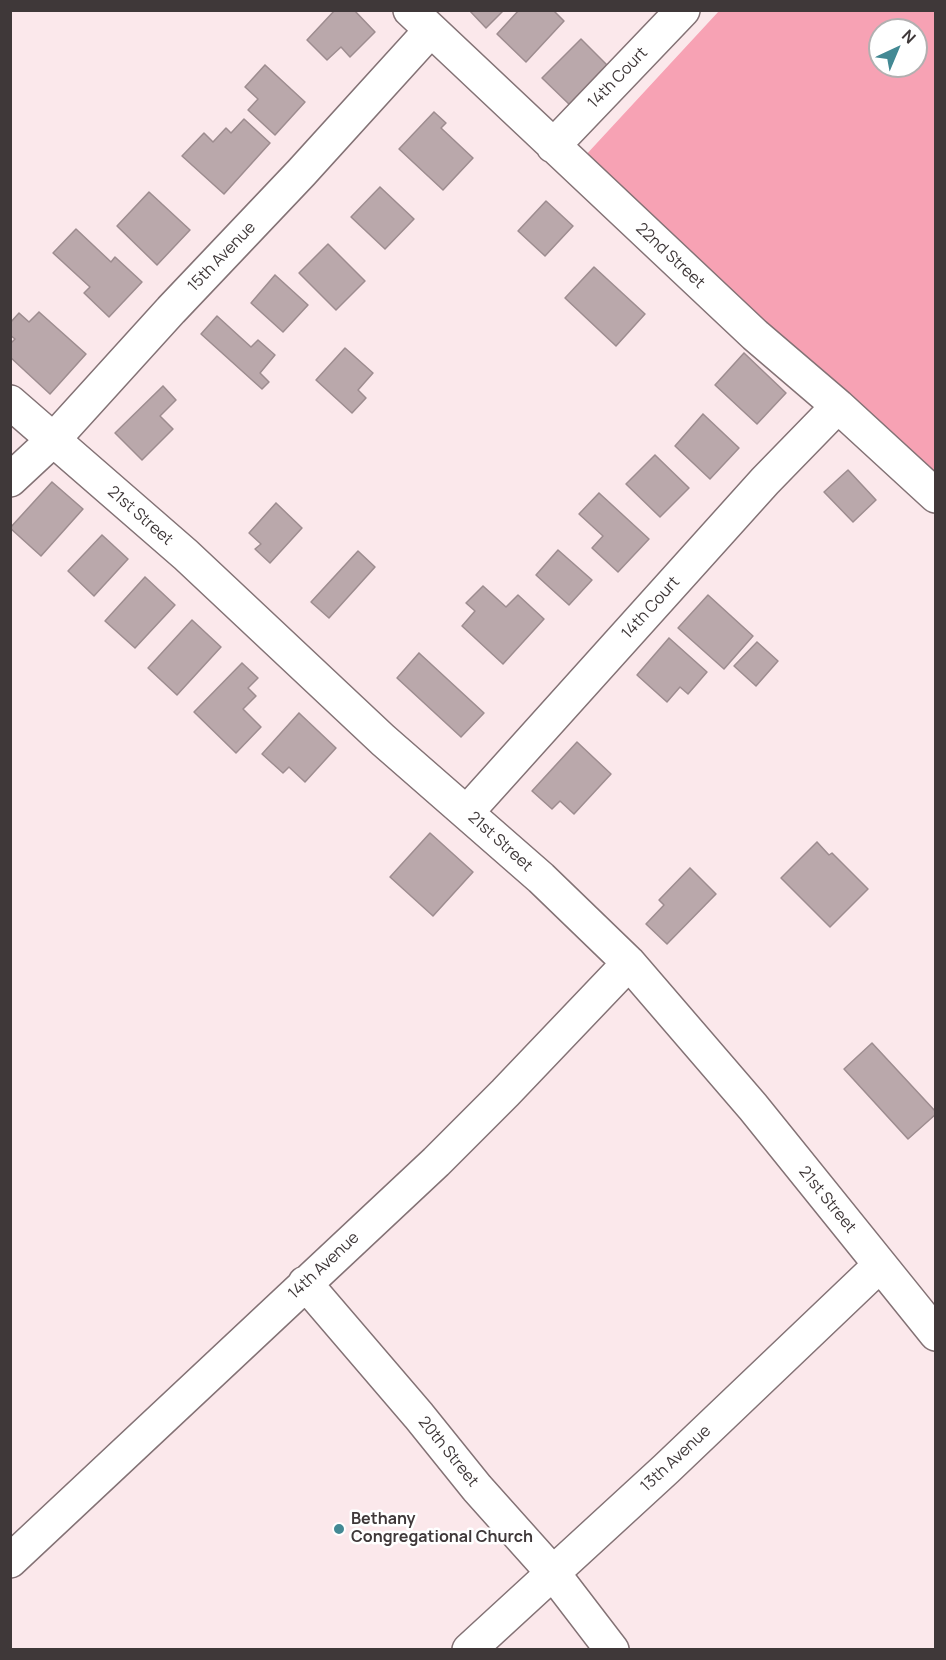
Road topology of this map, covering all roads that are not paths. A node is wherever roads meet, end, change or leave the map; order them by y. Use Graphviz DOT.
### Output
graph roads {
  1 [pos="683,10"];
  2 [pos="420,21"];
  3 [pos="553,146"];
  4 [pos="10,402"];
  5 [pos="838,406"];
  6 [pos="52,440"];
  7 [pos="10,480"];
  8 [pos="936,496"];
  9 [pos="467,812"];
  10 [pos="629,963"];
  11 [pos="879,1266"];
  12 [pos="305,1283"];
  13 [pos="936,1334"];
  14 [pos="10,1561"];
  15 [pos="553,1573"];
  16 [pos="469,1650"];
  17 [pos="612,1650"];
  1 -- 3 [label="street, 14th Court"];
  2 -- 3 [label="street, 22nd Street"];
  2 -- 6 [label="street, 15th Avenue"];
  3 -- 5 [label="street, 22nd Street"];
  4 -- 6 [label="street, 21st Street"];
  5 -- 8 [label="street, 22nd Street"];
  5 -- 9 [label="street, 14th Court"];
  6 -- 7 [label="street, 15th Avenue"];
  6 -- 9 [label="street, 21st Street"];
  9 -- 10 [label="street, 21st Street"];
  10 -- 11 [label="street, 21st Street"];
  10 -- 12 [label="street, 14th Avenue"];
  11 -- 13 [label="street, 21st Street"];
  11 -- 15 [label="street, 13th Avenue"];
  12 -- 14 [label="street, 14th Avenue"];
  12 -- 15 [label="street, 20th Street"];
  15 -- 16 [label="street, 13th Avenue"];
  15 -- 17 [label="street, 20th Street"];
}
